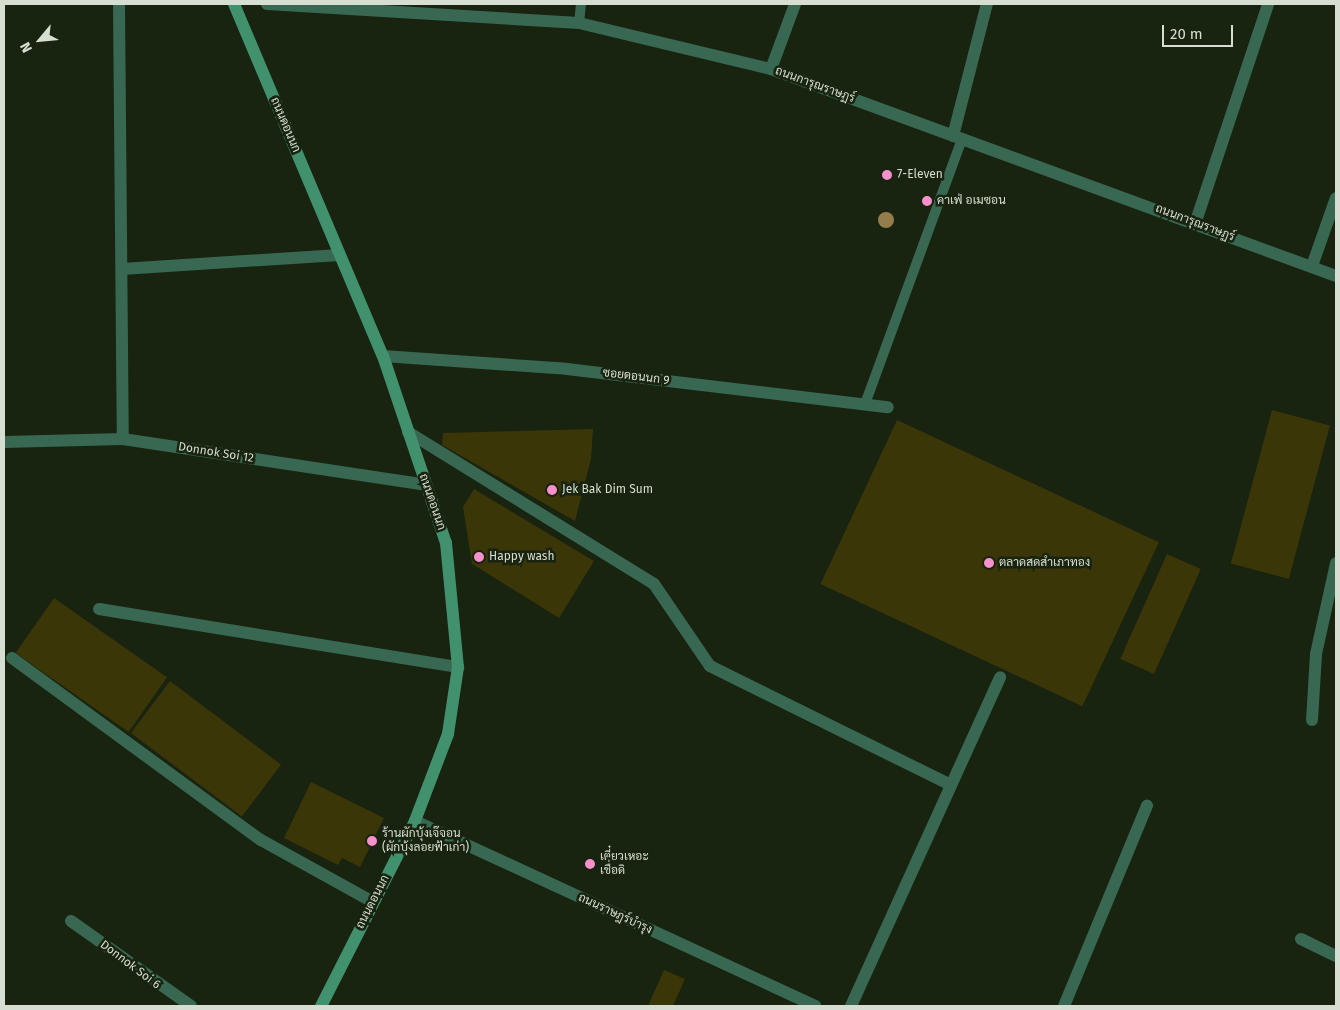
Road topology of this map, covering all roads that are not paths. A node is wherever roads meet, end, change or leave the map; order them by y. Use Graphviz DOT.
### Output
graph roads {
  1 [pos="119,4"];
  2 [pos="234,4"];
  3 [pos="268,4"];
  4 [pos="581,4"];
  5 [pos="795,4"];
  6 [pos="987,4"];
  7 [pos="1268,4"];
  8 [pos="394,8"];
  9 [pos="579,23"];
  10 [pos="771,69"];
  11 [pos="957,137"];
  12 [pos="1336,198"];
  13 [pos="1195,224"];
  14 [pos="340,255"];
  15 [pos="1312,266"];
  16 [pos="122,269"];
  17 [pos="1336,276"];
  18 [pos="383,356"];
  19 [pos="865,404"];
  20 [pos="888,407"];
  21 [pos="408,432"];
  22 [pos="122,439"];
  23 [pos="4,442"];
  24 [pos="426,485"];
  25 [pos="1336,563"];
  26 [pos="99,609"];
  27 [pos="12,658"];
  28 [pos="458,667"];
  29 [pos="1000,676"];
  30 [pos="1312,720"];
  31 [pos="951,785"];
  32 [pos="1147,806"];
  33 [pos="415,821"];
  34 [pos="373,902"];
  35 [pos="71,921"];
  36 [pos="1301,939"];
  37 [pos="1336,956"];
  38 [pos="191,1006"];
  39 [pos="321,1006"];
  40 [pos="815,1006"];
  41 [pos="851,1006"];
  42 [pos="1064,1006"];
  1 -- 16 [label="street"];
  2 -- 14 [label="main road, ถนนดอนนก"];
  3 -- 8 [label="street, ถนนการุณราษฏร์"];
  4 -- 9 [label="lane"];
  5 -- 10 [label="street"];
  6 -- 11 [label="street"];
  7 -- 13 [label="street"];
  8 -- 9 [label="street, ถนนการุณราษฏร์"];
  9 -- 10 [label="street, ถนนการุณราษฏร์"];
  10 -- 11 [label="street, ถนนการุณราษฏร์"];
  11 -- 13 [label="street, ถนนการุณราษฏร์"];
  11 -- 19 [label="lane"];
  12 -- 15 [label="street"];
  13 -- 15 [label="street, ถนนการุณราษฏร์"];
  14 -- 16 [label="street"];
  14 -- 18 [label="main road, ถนนดอนนก"];
  15 -- 17 [label="street, ถนนการุณราษฏร์"];
  16 -- 22 [label="street"];
  18 -- 19 [label="street, ซอยดอนนก 9"];
  18 -- 21 [label="main road, ถนนดอนนก"];
  19 -- 20 [label="street, ซอยดอนนก 9"];
  21 -- 24 [label="main road, ถนนดอนนก"];
  21 -- 31 [label="street"];
  22 -- 23 [label="street, Donnok Soi 12"];
  22 -- 24 [label="street, Donnok Soi 12"];
  24 -- 28 [label="main road, ถนนดอนนก"];
  25 -- 30 [label="street"];
  26 -- 28 [label="street"];
  27 -- 34 [label="street"];
  28 -- 33 [label="main road, ถนนดอนนก"];
  29 -- 31 [label="street"];
  31 -- 41 [label="street"];
  32 -- 42 [label="street"];
  33 -- 34 [label="main road, ถนนดอนนก"];
  33 -- 40 [label="street, ถนนราษฎร์บำรุง"];
  34 -- 39 [label="main road, ถนนดอนนก"];
  35 -- 38 [label="street, Donnok Soi 6"];
  36 -- 37 [label="street"];
}
